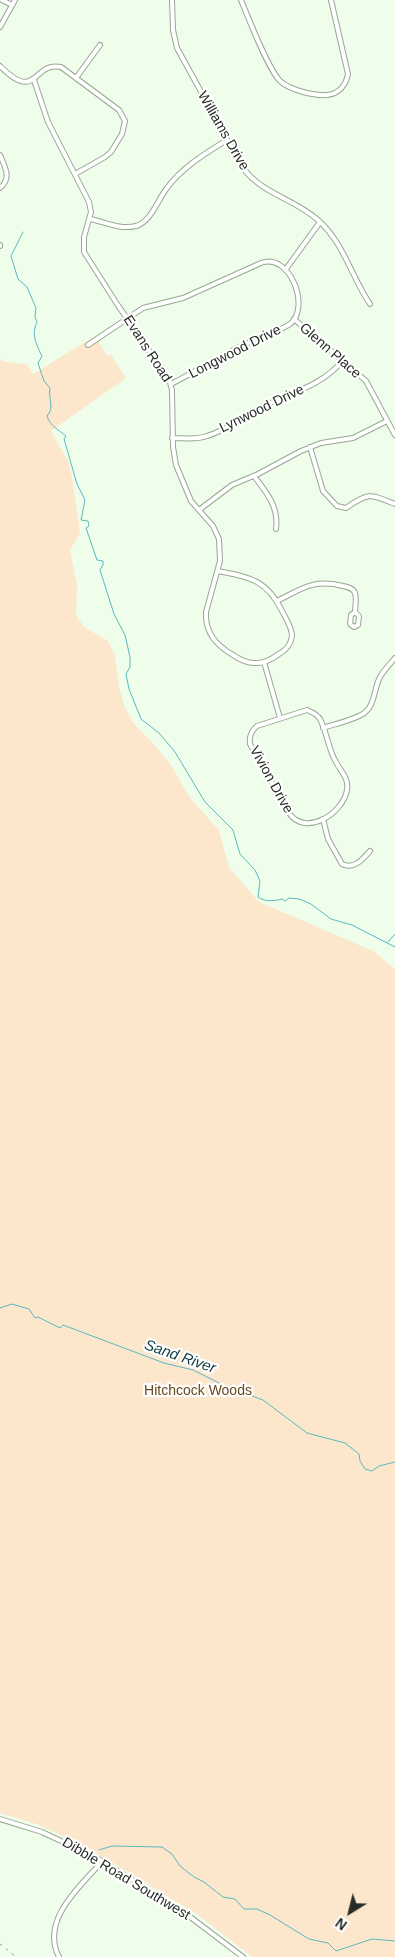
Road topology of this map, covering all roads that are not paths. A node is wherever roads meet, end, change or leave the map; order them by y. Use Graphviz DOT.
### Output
graph roads {
  1 [pos="2,0"];
  2 [pos="15,0"];
  3 [pos="172,0"];
  4 [pos="241,0"];
  5 [pos="331,0"];
  6 [pos="12,5"];
  7 [pos="0,27"];
  8 [pos="100,45"];
  9 [pos="0,66"];
  10 [pos="76,78"];
  11 [pos="34,80"];
  12 [pos="227,140"];
  13 [pos="0,155"];
  14 [pos="74,174"];
  15 [pos="0,188"];
  16 [pos="90,219"];
  17 [pos="320,222"];
  18 [pos="286,269"];
  19 [pos="370,304"];
  20 [pos="127,318"];
  21 [pos="294,319"];
  22 [pos="88,345"];
  23 [pos="343,360"];
  24 [pos="171,384"];
  25 [pos="387,421"];
  26 [pos="395,435"];
  27 [pos="172,438"];
  28 [pos="310,447"];
  29 [pos="254,476"];
  30 [pos="395,504"];
  31 [pos="199,510"];
  32 [pos="276,529"];
  33 [pos="217,571"];
  34 [pos="277,601"];
  35 [pos="355,612"];
  36 [pos="395,658"];
  37 [pos="264,662"];
  38 [pos="280,718"];
  39 [pos="323,728"];
  40 [pos="323,819"];
  41 [pos="370,850"];
  42 [pos="0,1819"];
  43 [pos="97,1858"];
  44 [pos="59,1957"];
  45 [pos="243,1957"];
  1 -- 6 [label="street"];
  2 -- 6 [label="street"];
  3 -- 12 [label="street, Williams Drive"];
  4 -- 5 [label="street"];
  6 -- 7 [label="street"];
  8 -- 10 [label="street"];
  9 -- 11 [label="street"];
  10 -- 11 [label="street"];
  10 -- 14 [label="street"];
  11 -- 14 [label="street, Evans Road"];
  12 -- 16 [label="street"];
  12 -- 17 [label="street, Williams Drive"];
  13 -- 15 [label="street"];
  14 -- 16 [label="street, Evans Road"];
  16 -- 20 [label="street, Evans Road"];
  17 -- 18 [label="street"];
  17 -- 19 [label="street, Williams Drive"];
  18 -- 20 [label="street"];
  18 -- 21 [label="street, Longwood Drive"];
  20 -- 22 [label="street"];
  20 -- 24 [label="street, Evans Road"];
  21 -- 23 [label="street, Glenn Place"];
  21 -- 24 [label="street, Longwood Drive"];
  23 -- 25 [label="street, Glenn Place"];
  23 -- 27 [label="street, Lynwood Drive"];
  24 -- 27 [label="street, Evans Road"];
  25 -- 26 [label="street, Glenn Place"];
  25 -- 28 [label="street"];
  27 -- 31 [label="street, Evans Road"];
  28 -- 29 [label="street"];
  28 -- 30 [label="street"];
  29 -- 31 [label="street"];
  29 -- 32 [label="street"];
  31 -- 33 [label="street, Evans Road"];
  33 -- 34 [label="street"];
  33 -- 37 [label="street, Evans Road"];
  34 -- 35 [label="street"];
  34 -- 37 [label="street"];
  36 -- 39 [label="street"];
  37 -- 38 [label="street"];
  38 -- 39 [label="street, Vivion Drive"];
  38 -- 40 [label="street, Vivion Drive"];
  39 -- 40 [label="street, Vivion Drive"];
  40 -- 41 [label="street"];
  42 -- 43 [label="street, Dibble Road Southwest"];
  43 -- 44 [label="street"];
  43 -- 45 [label="street, Dibble Road Southwest"];
}
